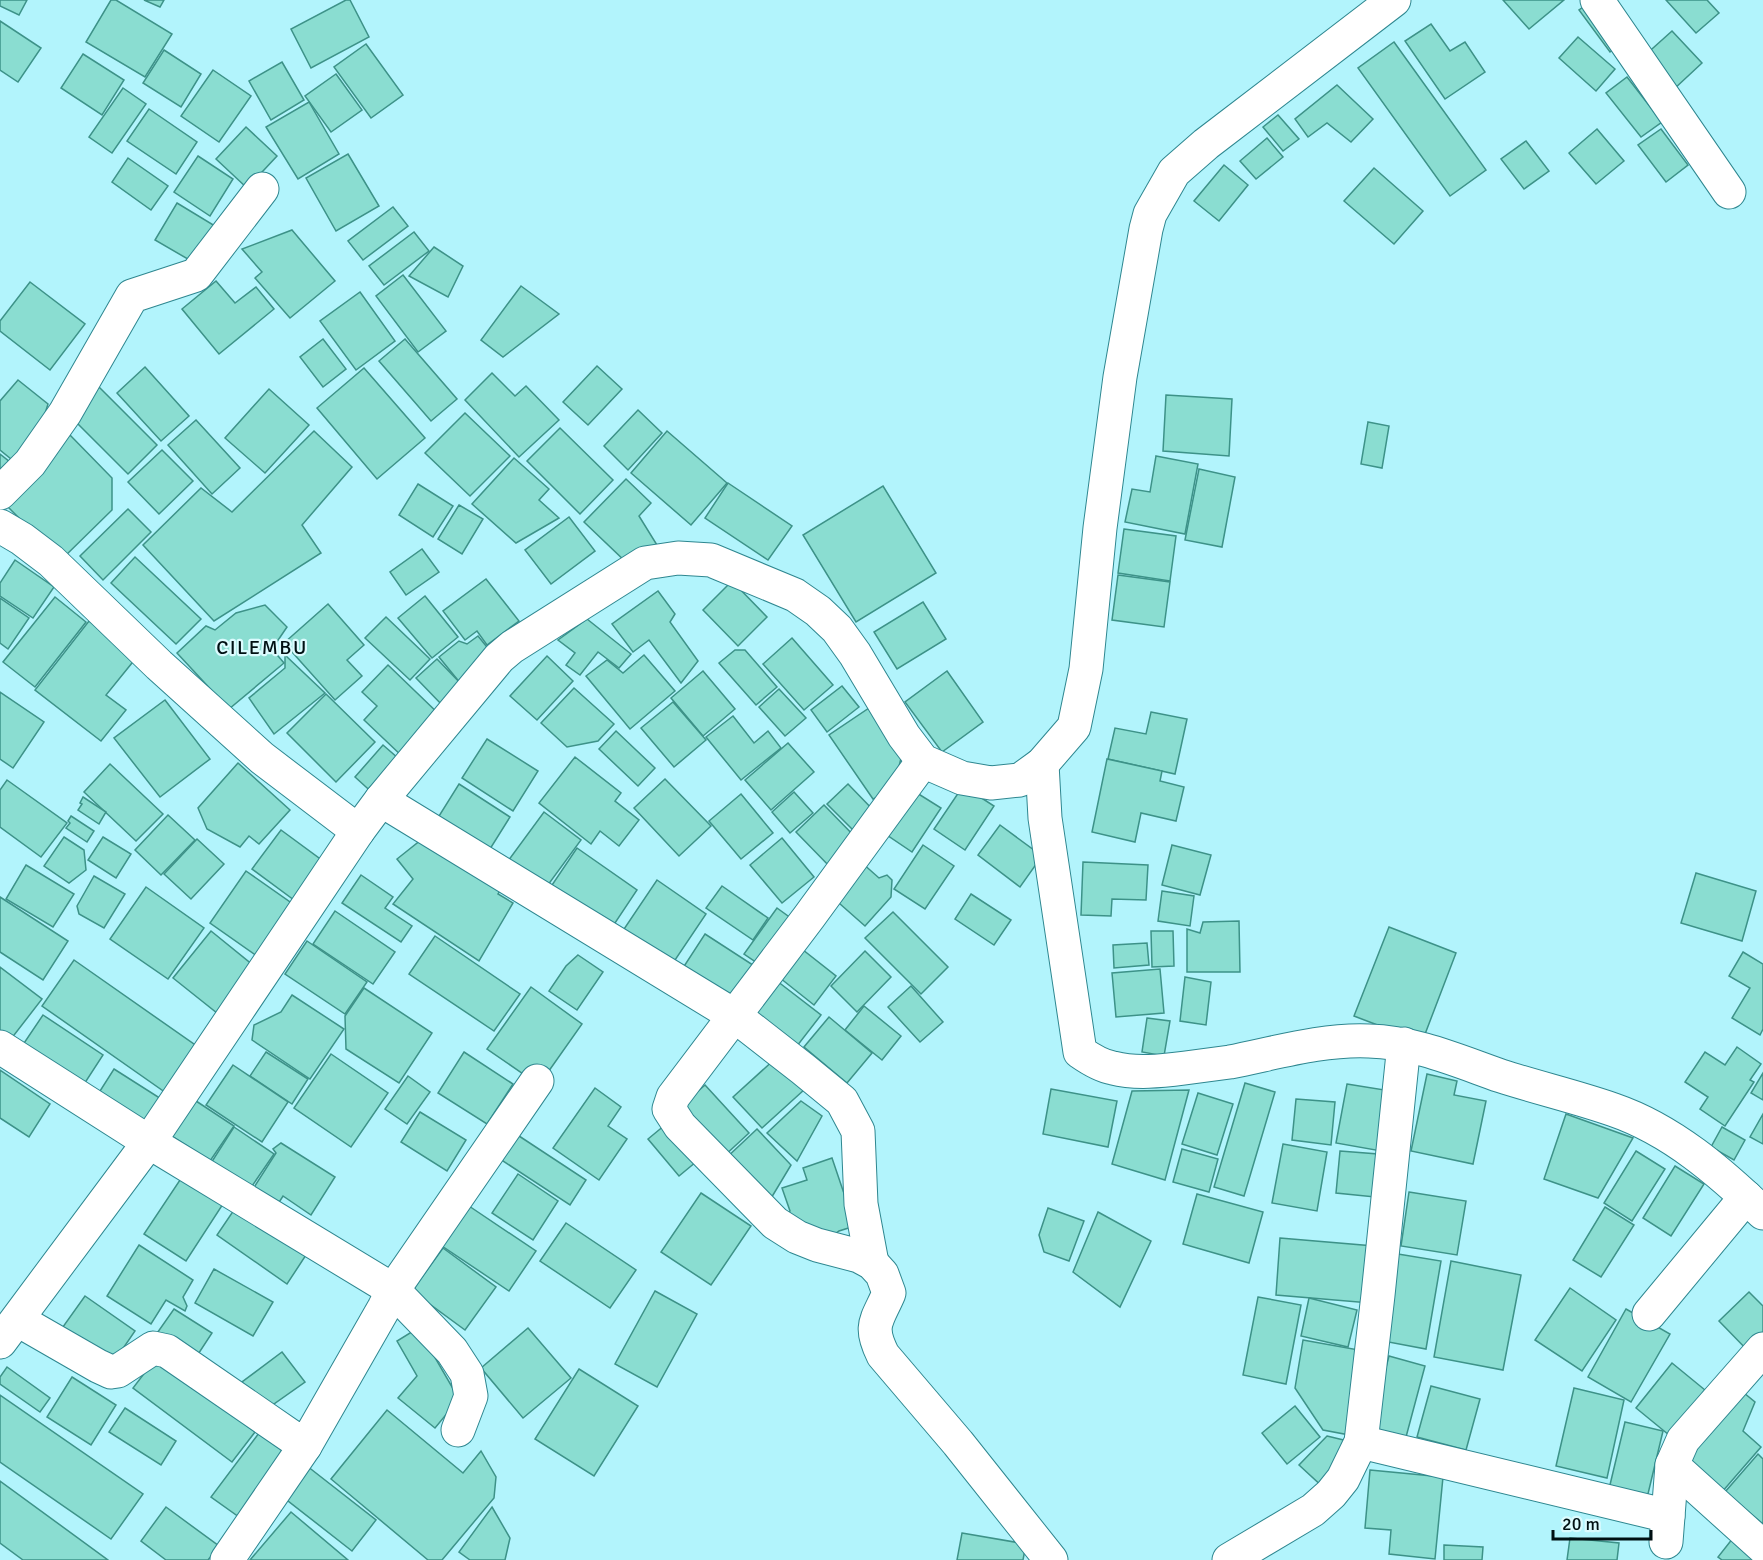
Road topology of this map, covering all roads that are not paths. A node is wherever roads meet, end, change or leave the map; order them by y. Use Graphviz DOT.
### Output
graph roads {
  1 [pos="1597,0"];
  2 [pos="1383,4"];
  3 [pos="262,189"];
  4 [pos="1729,192"];
  5 [pos="0,493"];
  6 [pos="0,526"];
  7 [pos="923,761"];
  8 [pos="1042,764"];
  9 [pos="381,800"];
  10 [pos="358,831"];
  11 [pos="735,1016"];
  12 [pos="1404,1044"];
  13 [pos="0,1047"];
  14 [pos="537,1081"];
  15 [pos="149,1142"];
  16 [pos="1754,1205"];
  17 [pos="872,1263"];
  18 [pos="393,1290"];
  19 [pos="1649,1314"];
  20 [pos="9,1331"];
  21 [pos="1763,1349"];
  22 [pos="458,1430"];
  23 [pos="1361,1442"];
  24 [pos="305,1446"];
  25 [pos="1672,1465"];
  26 [pos="1763,1547"];
  27 [pos="226,1560"];
  28 [pos="1051,1560"];
  29 [pos="1229,1560"];
  1 -- 4 [label="street"];
  2 -- 8 [label="street"];
  3 -- 5 [label="street"];
  6 -- 10 [label="street"];
  7 -- 8 [label="street"];
  7 -- 9 [label="street"];
  7 -- 11 [label="street"];
  8 -- 12 [label="street"];
  9 -- 10 [label="street"];
  9 -- 11 [label="street"];
  10 -- 15 [label="street"];
  11 -- 17 [label="street"];
  11 -- 17 [label="street"];
  12 -- 16 [label="street"];
  12 -- 23 [label="street"];
  13 -- 15 [label="street"];
  14 -- 18 [label="street"];
  15 -- 18 [label="street"];
  15 -- 20 [label="street"];
  16 -- 19 [label="street"];
  17 -- 28 [label="street"];
  18 -- 22 [label="street"];
  18 -- 24 [label="street"];
  20 -- 24 [label="street"];
  21 -- 25 [label="street"];
  23 -- 25 [label="street"];
  23 -- 29 [label="street"];
  24 -- 27 [label="street"];
  25 -- 26 [label="street"];
}
